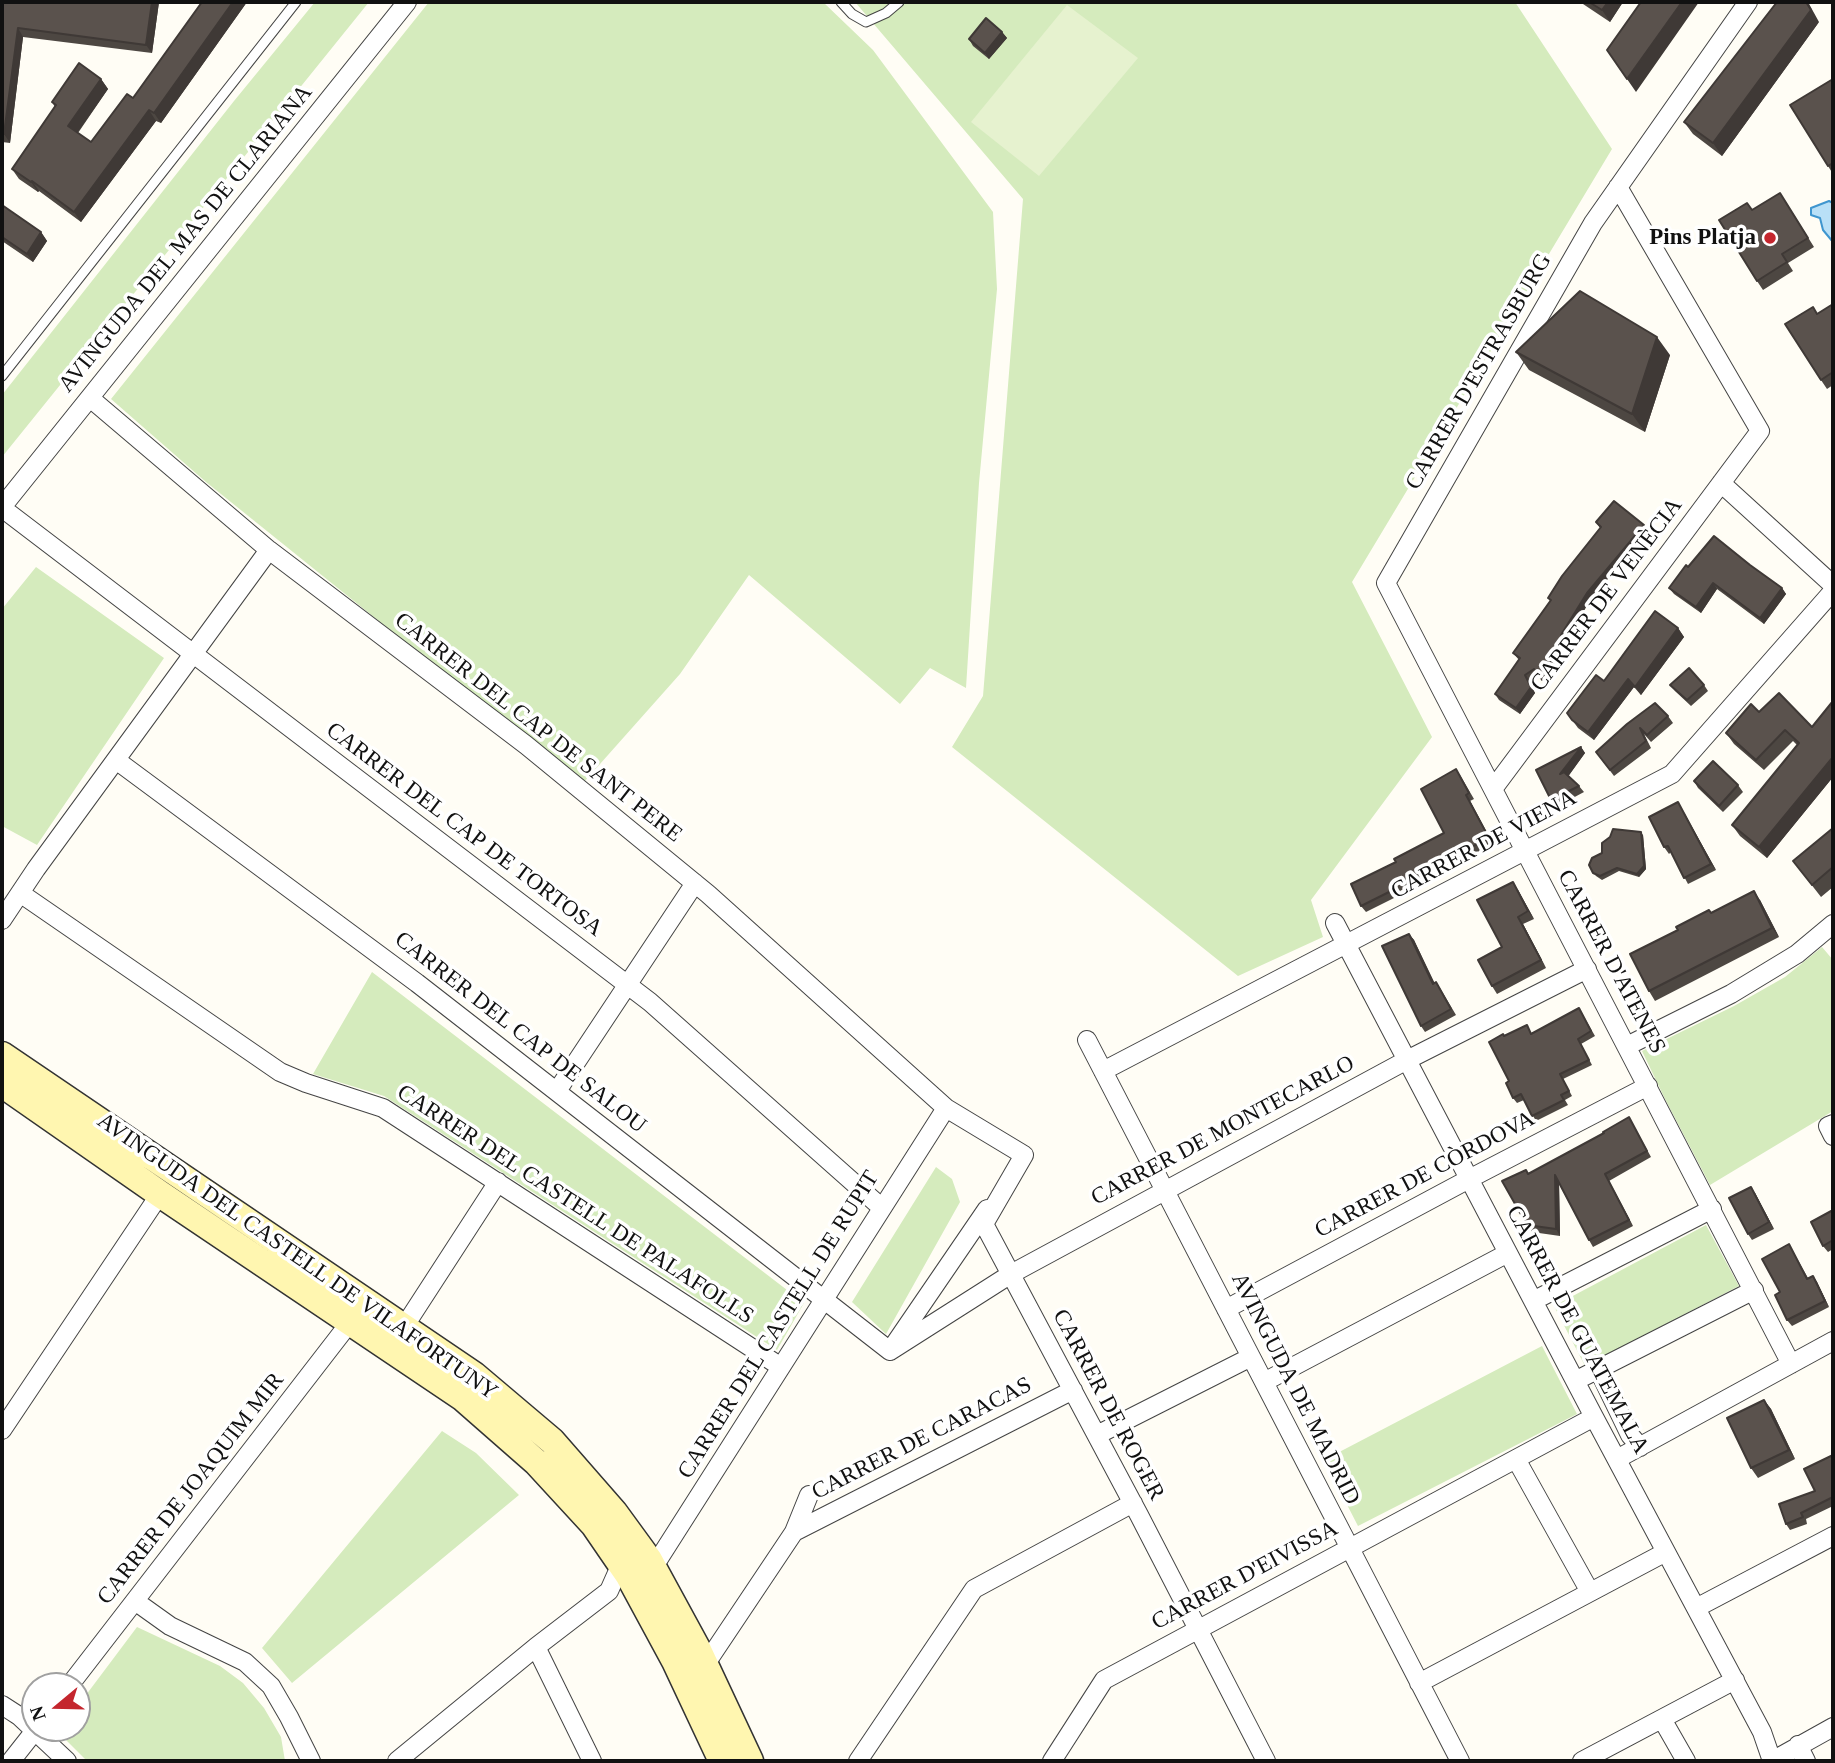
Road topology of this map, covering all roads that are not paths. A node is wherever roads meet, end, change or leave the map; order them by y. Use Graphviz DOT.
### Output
graph roads {
  1 [pos="296,2"];
  2 [pos="407,2"];
  3 [pos="841,2"];
  4 [pos="899,2"];
  5 [pos="1748,2"];
  6 [pos="1618,187"];
  7 [pos="2,376"];
  8 [pos="90,398"];
  9 [pos="1721,483"];
  10 [pos="2,508"];
  11 [pos="269,550"];
  12 [pos="1386,583"];
  13 [pos="1833,585"];
  14 [pos="1833,591"];
  15 [pos="193,656"];
  16 [pos="116,760"];
  17 [pos="1493,789"];
  18 [pos="1525,851"];
  19 [pos="695,883"];
  20 [pos="20,893"];
  21 [pos="2,920"];
  22 [pos="1335,923"];
  23 [pos="1833,924"];
  24 [pos="1347,945"];
  25 [pos="1587,968"];
  26 [pos="627,985"];
  27 [pos="1087,1040"];
  28 [pos="1627,1046"];
  29 [pos="2,1055"];
  30 [pos="1407,1060"];
  31 [pos="1103,1071"];
  32 [pos="2,1084"];
  33 [pos="1648,1086"];
  34 [pos="557,1091"];
  35 [pos="946,1108"];
  36 [pos="1833,1124"];
  37 [pos="1833,1136"];
  38 [pos="1024,1155"];
  39 [pos="1469,1179"];
  40 [pos="498,1182"];
  41 [pos="1165,1191"];
  42 [pos="160,1194"];
  43 [pos="882,1208"];
  44 [pos="1712,1209"];
  45 [pos="1508,1253"];
  46 [pos="1011,1274"];
  47 [pos="1754,1290"];
  48 [pos="824,1299"];
  49 [pos="1533,1301"];
  50 [pos="1226,1309"];
  51 [pos="351,1321"];
  52 [pos="404,1327"];
  53 [pos="1833,1341"];
  54 [pos="890,1351"];
  55 [pos="1251,1357"];
  56 [pos="1791,1364"];
  57 [pos="781,1367"];
  58 [pos="1598,1369"];
  59 [pos="1575,1381"];
  60 [pos="1264,1382"];
  61 [pos="1073,1390"];
  62 [pos="1594,1417"];
  63 [pos="2,1430"];
  64 [pos="1097,1435"];
  65 [pos="1640,1447"];
  66 [pos="1516,1459"];
  67 [pos="1617,1460"];
  68 [pos="809,1495"];
  69 [pos="1133,1503"];
  70 [pos="794,1532"];
  71 [pos="1833,1536"];
  72 [pos="1350,1548"];
  73 [pos="1666,1552"];
  74 [pos="621,1564"];
  75 [pos="653,1568"];
  76 [pos="1590,1592"];
  77 [pos="135,1601"];
  78 [pos="1696,1608"];
  79 [pos="1198,1629"];
  80 [pos="536,1647"];
  81 [pos="705,1665"];
  82 [pos="80,1672"];
  83 [pos="1735,1680"];
  84 [pos="1419,1683"];
  85 [pos="2,1705"];
  86 [pos="21,1718"];
  87 [pos="1662,1719"];
  88 [pos="1833,1727"];
  89 [pos="26,1742"];
  90 [pos="49,1742"];
  91 [pos="1798,1745"];
  92 [pos="11,1761"];
  93 [pos="67,1761"];
  94 [pos="311,1761"];
  95 [pos="397,1761"];
  96 [pos="592,1761"];
  97 [pos="722,1761"];
  98 [pos="750,1761"];
  99 [pos="858,1761"];
  100 [pos="1052,1761"];
  101 [pos="1266,1761"];
  102 [pos="1460,1761"];
  103 [pos="1582,1761"];
  104 [pos="1686,1761"];
  105 [pos="1772,1761"];
  106 [pos="1807,1761"];
  1 -- 7 [label="lane"];
  2 -- 8 [label="street, AVINGUDA DEL MAS DE CLARIANA"];
  3 -- 4 [label="lane"];
  5 -- 6 [label="street, CARRER D'ESTRASBURG"];
  6 -- 9 [label="street, CARRER DE VENÈCIA"];
  6 -- 12 [label="street, CARRER D'ESTRASBURG"];
  8 -- 10 [label="street, AVINGUDA DEL MAS DE CLARIANA"];
  8 -- 11 [label="street, CARRER DEL CAP DE SANT PERE"];
  9 -- 13 [label="street"];
  9 -- 17 [label="street, CARRER DE VENÈCIA"];
  10 -- 15 [label="street, CARRER DEL CAP DE TORTOSA"];
  11 -- 15 [label="street"];
  11 -- 19 [label="street, CARRER DEL CAP DE SANT PERE"];
  12 -- 17 [label="street, CARRER D'ATENES"];
  14 -- 18 [label="street, CARRER DE VIENA"];
  15 -- 16 [label="street"];
  15 -- 26 [label="street, CARRER DEL CAP DE TORTOSA"];
  16 -- 20 [label="street"];
  16 -- 34 [label="street, CARRER DEL CAP DE SALOU"];
  17 -- 18 [label="street, CARRER D'ATENES"];
  18 -- 24 [label="street, CARRER DE VIENA"];
  18 -- 25 [label="street, CARRER D'ATENES"];
  19 -- 26 [label="street"];
  19 -- 35 [label="street, CARRER DEL CAP DE SANT PERE"];
  20 -- 21 [label="street"];
  20 -- 40 [label="street, CARRER DEL CASTELL DE PALAFOLLS"];
  22 -- 24 [label="street, CARRER DE GUATEMALA"];
  23 -- 28 [label="street"];
  24 -- 30 [label="street, CARRER DE GUATEMALA"];
  24 -- 31 [label="street, CARRER DE VIENA"];
  25 -- 28 [label="street, CARRER D'ATENES"];
  25 -- 30 [label="street, CARRER DE MONTECARLO"];
  26 -- 34 [label="street"];
  26 -- 43 [label="street, CARRER DEL CAP DE TORTOSA"];
  27 -- 31 [label="street, AVINGUDA DE MADRID"];
  28 -- 33 [label="street, CARRER D'ATENES"];
  29 -- 52 [label="street, AVINGUDA DEL CASTELL DE VILAFORTUNY"];
  30 -- 39 [label="street, CARRER DE GUATEMALA"];
  30 -- 41 [label="street, CARRER DE MONTECARLO"];
  31 -- 41 [label="street, AVINGUDA DE MADRID"];
  32 -- 42 [label="street, AVINGUDA DEL CASTELL DE VILAFORTUNY"];
  33 -- 39 [label="street, CARRER DE CÒRDOVA"];
  33 -- 44 [label="street, CARRER D'ATENES"];
  34 -- 48 [label="street, CARRER DEL CAP DE SALOU"];
  35 -- 38 [label="street"];
  35 -- 43 [label="street, CARRER DEL CASTELL DE RUPIT"];
  36 -- 37 [label="street"];
  38 -- 46 [label="street, CARRER DE ROGER"];
  38 -- 54 [label="street"];
  39 -- 45 [label="street, CARRER DE GUATEMALA"];
  39 -- 50 [label="street, CARRER DE CÒRDOVA"];
  40 -- 52 [label="street"];
  40 -- 57 [label="street, CARRER DEL CASTELL DE PALAFOLLS"];
  41 -- 46 [label="street, CARRER DE MONTECARLO"];
  41 -- 50 [label="street, AVINGUDA DE MADRID"];
  42 -- 51 [label="street, AVINGUDA DEL CASTELL DE VILAFORTUNY"];
  42 -- 63 [label="street"];
  43 -- 48 [label="street, CARRER DEL CASTELL DE RUPIT"];
  44 -- 47 [label="street, CARRER D'ATENES"];
  44 -- 49 [label="street"];
  45 -- 49 [label="street, CARRER DE GUATEMALA"];
  45 -- 60 [label="street"];
  46 -- 54 [label="street, CARRER DE MONTECARLO"];
  46 -- 61 [label="street, CARRER DE ROGER"];
  47 -- 56 [label="street, CARRER D'ATENES"];
  47 -- 58 [label="street"];
  48 -- 54 [label="street, CARRER DEL CAP DE SALOU"];
  48 -- 57 [label="street, CARRER DEL CASTELL DE RUPIT"];
  49 -- 59 [label="street, CARRER DE GUATEMALA"];
  50 -- 55 [label="street, AVINGUDA DE MADRID"];
  51 -- 74 [label="street, AVINGUDA DEL CASTELL DE VILAFORTUNY"];
  51 -- 77 [label="street, CARRER DE JOAQUIM MIR"];
  52 -- 75 [label="street, AVINGUDA DEL CASTELL DE VILAFORTUNY"];
  53 -- 56 [label="street"];
  55 -- 60 [label="street, AVINGUDA DE MADRID"];
  55 -- 64 [label="street"];
  56 -- 65 [label="street"];
  57 -- 75 [label="street, CARRER DEL CASTELL DE RUPIT"];
  58 -- 59 [label="street"];
  58 -- 65 [label="street, CARRER DE GUATEMALA"];
  59 -- 62 [label="street, CARRER DE GUATEMALA"];
  60 -- 72 [label="street, AVINGUDA DE MADRID"];
  61 -- 64 [label="street, CARRER DE ROGER"];
  61 -- 70 [label="street, CARRER DE CARACAS"];
  62 -- 66 [label="street, CARRER D'EIVISSA"];
  62 -- 67 [label="street, CARRER DE GUATEMALA"];
  64 -- 69 [label="street, CARRER DE ROGER"];
  65 -- 67 [label="street"];
  66 -- 72 [label="street, CARRER D'EIVISSA"];
  66 -- 76 [label="street"];
  67 -- 73 [label="street, CARRER DE GUATEMALA"];
  68 -- 70 [label="street"];
  69 -- 79 [label="street, CARRER DE ROGER"];
  69 -- 99 [label="street"];
  70 -- 81 [label="street"];
  71 -- 78 [label="street"];
  72 -- 79 [label="street, CARRER D'EIVISSA"];
  72 -- 84 [label="street, AVINGUDA DE MADRID"];
  73 -- 76 [label="street"];
  73 -- 78 [label="street, CARRER DE GUATEMALA"];
  74 -- 80 [label="street"];
  74 -- 97 [label="street, AVINGUDA DEL CASTELL DE VILAFORTUNY"];
  75 -- 81 [label="street, AVINGUDA DEL CASTELL DE VILAFORTUNY"];
  76 -- 84 [label="street"];
  77 -- 82 [label="street, CARRER DE JOAQUIM MIR"];
  77 -- 94 [label="street"];
  78 -- 83 [label="street, CARRER DE GUATEMALA"];
  79 -- 100 [label="street, CARRER D'EIVISSA"];
  79 -- 101 [label="street, CARRER DE ROGER"];
  80 -- 95 [label="street"];
  80 -- 96 [label="street"];
  81 -- 98 [label="street, AVINGUDA DEL CASTELL DE VILAFORTUNY"];
  83 -- 87 [label="street"];
  83 -- 105 [label="street, CARRER DE GUATEMALA"];
  84 -- 102 [label="street, AVINGUDA DE MADRID"];
  85 -- 86 [label="street"];
  87 -- 103 [label="street"];
  87 -- 104 [label="street"];
  88 -- 91 [label="street"];
  89 -- 92 [label="street"];
  90 -- 93 [label="street"];
  91 -- 105 [label="street"];
  91 -- 106 [label="street"];
}
